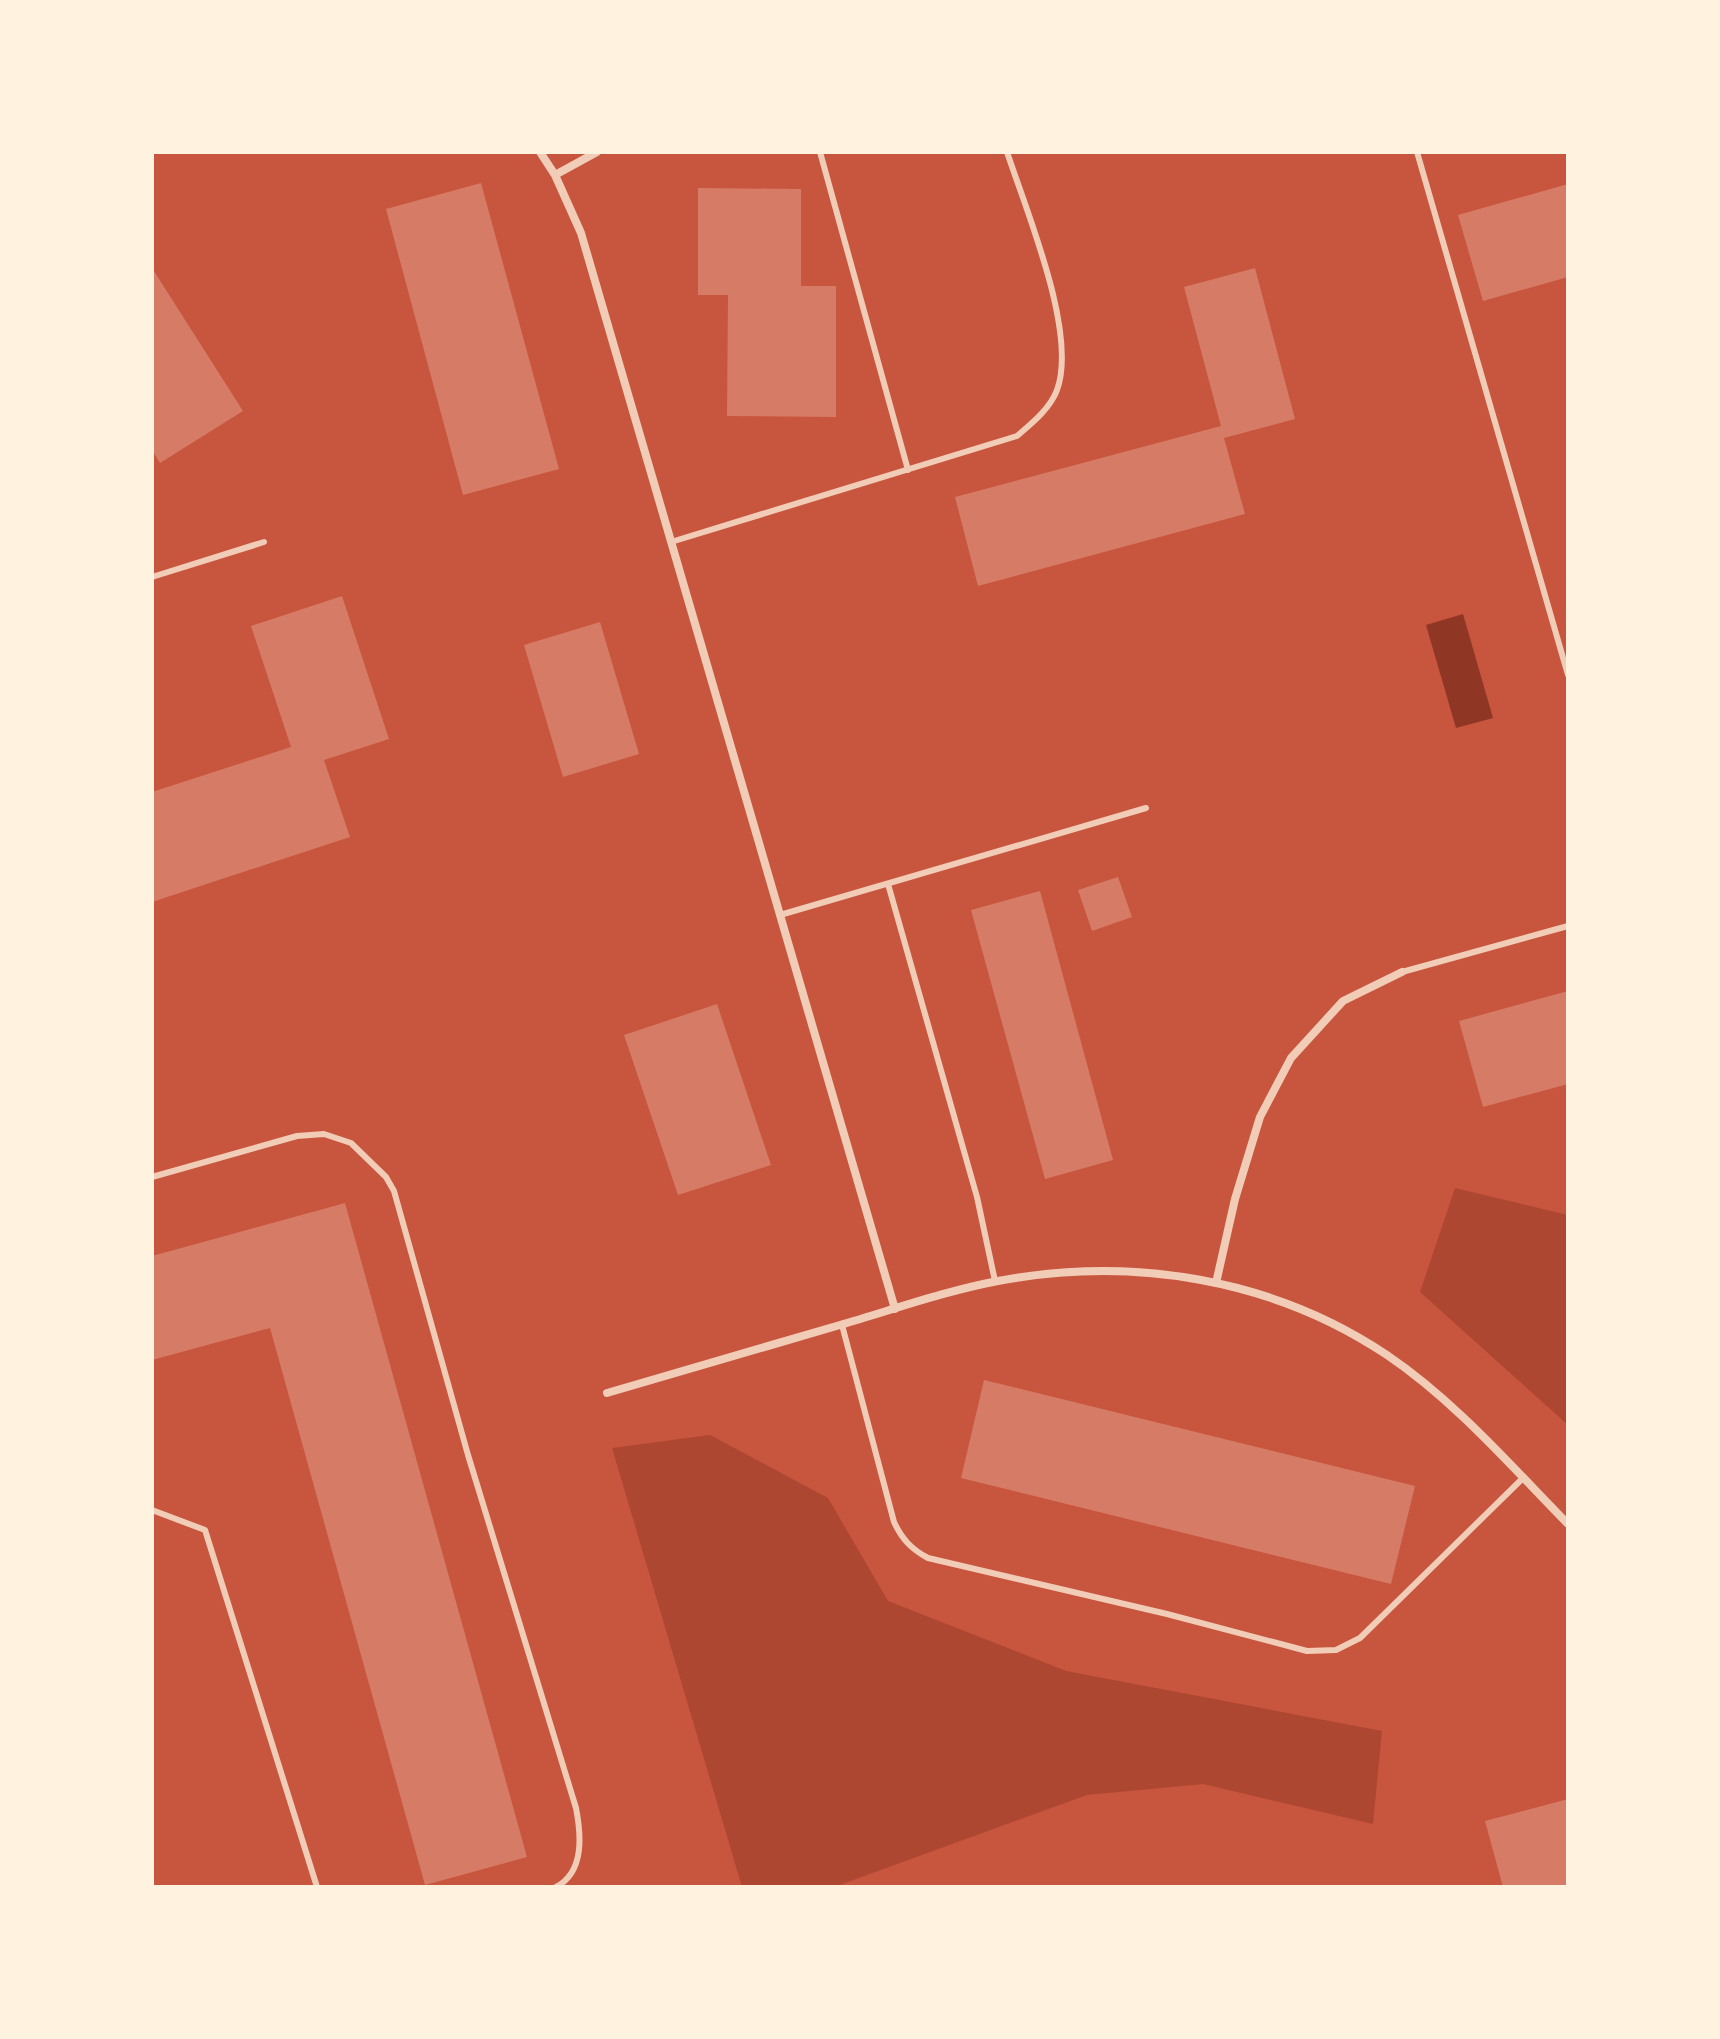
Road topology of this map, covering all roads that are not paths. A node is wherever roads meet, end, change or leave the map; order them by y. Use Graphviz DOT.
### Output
graph roads {
  1 [pos="540,152"];
  2 [pos="597,152"];
  3 [pos="820,152"];
  4 [pos="1007,152"];
  5 [pos="1417,152"];
  6 [pos="555,175"];
  7 [pos="908,470"];
  8 [pos="264,542"];
  9 [pos="671,542"];
  10 [pos="152,577"];
  11 [pos="1568,675"];
  12 [pos="1146,808"];
  13 [pos="888,884"];
  14 [pos="780,915"];
  15 [pos="1568,926"];
  16 [pos="1402,972"];
  17 [pos="152,1177"];
  18 [pos="995,1281"];
  19 [pos="1216,1283"];
  20 [pos="895,1309"];
  21 [pos="842,1325"];
  22 [pos="607,1393"];
  23 [pos="1522,1479"];
  24 [pos="152,1510"];
  25 [pos="1568,1524"];
  26 [pos="317,1887"];
  27 [pos="556,1887"];
  1 -- 6 [label="street"];
  2 -- 6 [label="street"];
  3 -- 7 [label="lane"];
  4 -- 7 [label="lane"];
  5 -- 11 [label="lane"];
  6 -- 9 [label="street"];
  7 -- 9 [label="lane"];
  8 -- 10 [label="lane"];
  9 -- 14 [label="street"];
  12 -- 13 [label="lane"];
  13 -- 14 [label="lane"];
  13 -- 18 [label="lane"];
  14 -- 20 [label="street"];
  15 -- 16 [label="lane"];
  16 -- 19 [label="street"];
  17 -- 27 [label="lane"];
  18 -- 19 [label="street"];
  18 -- 20 [label="street"];
  19 -- 23 [label="street"];
  20 -- 21 [label="street"];
  21 -- 22 [label="street"];
  21 -- 23 [label="lane"];
  23 -- 25 [label="street"];
  24 -- 26 [label="lane"];
}
